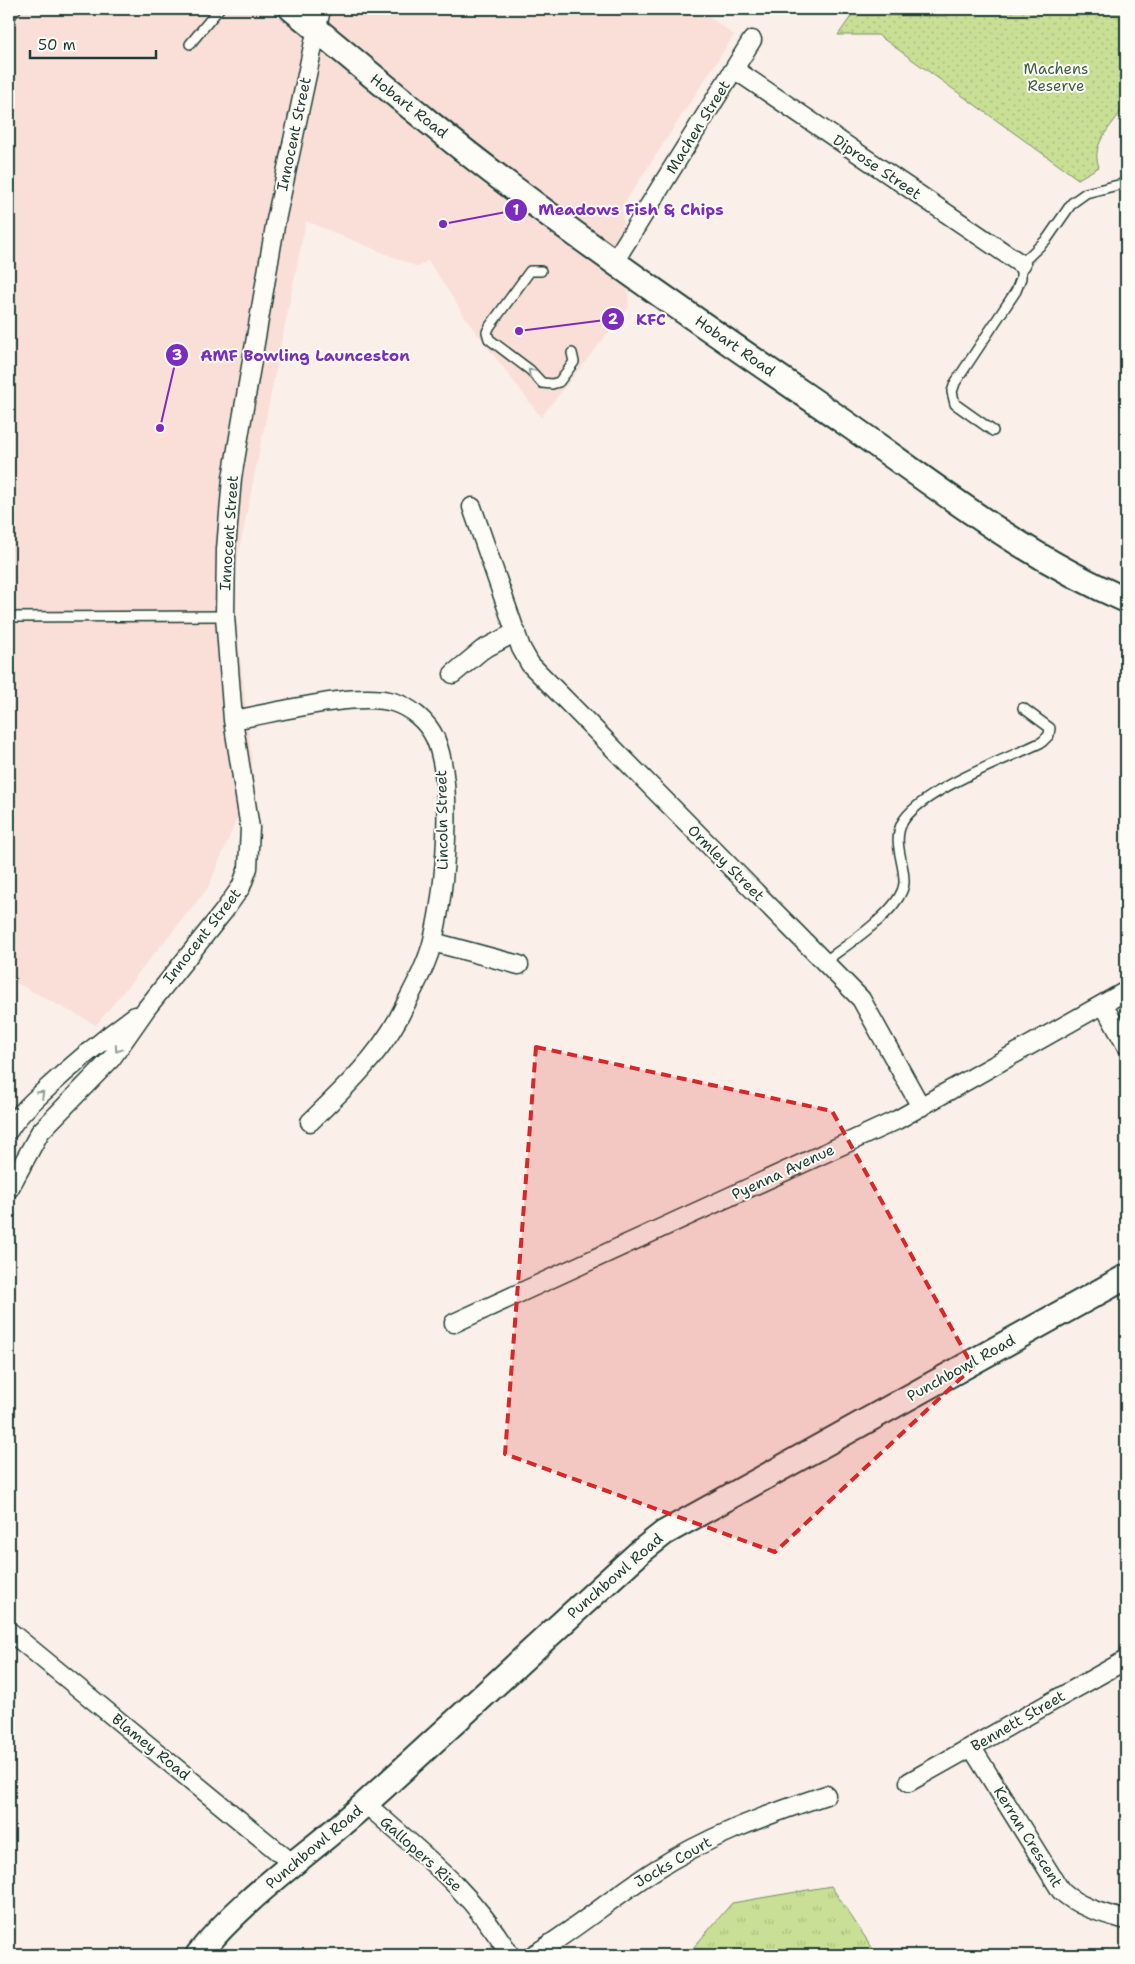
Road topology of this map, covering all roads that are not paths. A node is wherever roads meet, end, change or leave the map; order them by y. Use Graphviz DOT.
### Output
graph roads {
  1 [pos="16,9"];
  2 [pos="219,9"];
  3 [pos="292,9"];
  4 [pos="9,18"];
  5 [pos="319,19"];
  6 [pos="752,40"];
  7 [pos="190,44"];
  8 [pos="734,69"];
  9 [pos="1126,183"];
  10 [pos="614,262"];
  11 [pos="1021,264"];
  12 [pos="541,271"];
  13 [pos="572,353"];
  14 [pos="993,430"];
  15 [pos="472,507"];
  16 [pos="1126,600"];
  17 [pos="225,616"];
  18 [pos="9,617"];
  19 [pos="516,632"];
  20 [pos="453,674"];
  21 [pos="1023,708"];
  22 [pos="233,720"];
  23 [pos="433,942"];
  24 [pos="824,962"];
  25 [pos="519,965"];
  26 [pos="1126,991"];
  27 [pos="1103,1004"];
  28 [pos="146,1009"];
  29 [pos="1126,1045"];
  30 [pos="920,1107"];
  31 [pos="310,1122"];
  32 [pos="9,1130"];
  33 [pos="9,1189"];
  34 [pos="1126,1277"];
  35 [pos="454,1323"];
  36 [pos="9,1631"];
  37 [pos="1126,1660"];
  38 [pos="972,1748"];
  39 [pos="909,1782"];
  40 [pos="826,1795"];
  41 [pos="366,1804"];
  42 [pos="293,1864"];
  43 [pos="1126,1920"];
  44 [pos="198,1955"];
  45 [pos="510,1955"];
  46 [pos="533,1955"];
  1 -- 4 [label="lane"];
  2 -- 7 [label="lane"];
  3 -- 5 [label="street, Hobart Road"];
  5 -- 10 [label="street, Hobart Road"];
  5 -- 17 [label="street, Innocent Street"];
  6 -- 8 [label="street, Machen Street"];
  8 -- 10 [label="street, Machen Street"];
  8 -- 11 [label="street, Diprose Street"];
  9 -- 11 [label="lane"];
  10 -- 16 [label="street, Hobart Road"];
  11 -- 14 [label="lane"];
  13 -- 12 [label="lane, one-way"];
  15 -- 19 [label="street, Ormley Street"];
  17 -- 18 [label="lane"];
  17 -- 22 [label="street, Innocent Street"];
  19 -- 20 [label="street"];
  19 -- 24 [label="street, Ormley Street"];
  21 -- 24 [label="lane"];
  22 -- 23 [label="street, Lincoln Street"];
  22 -- 28 [label="street, Innocent Street"];
  23 -- 25 [label="street"];
  23 -- 31 [label="street, Lincoln Street"];
  24 -- 30 [label="street, Ormley Street"];
  26 -- 27 [label="street, Pyenna Avenue"];
  27 -- 29 [label="street"];
  27 -- 30 [label="street, Pyenna Avenue"];
  32 -- 28 [label="street, Innocent Street, one-way"];
  28 -- 33 [label="street, Innocent Street, one-way"];
  30 -- 35 [label="street, Pyenna Avenue"];
  34 -- 41 [label="street, Punchbowl Road"];
  36 -- 42 [label="street, Blamey Road"];
  37 -- 38 [label="street, Bennett Street"];
  38 -- 39 [label="street, Bennett Street"];
  38 -- 43 [label="street, Kerran Crescent"];
  40 -- 46 [label="street, Jocks Court"];
  41 -- 42 [label="street, Punchbowl Road"];
  41 -- 45 [label="street, Gallopers Rise"];
  42 -- 44 [label="street, Punchbowl Road"];
}
